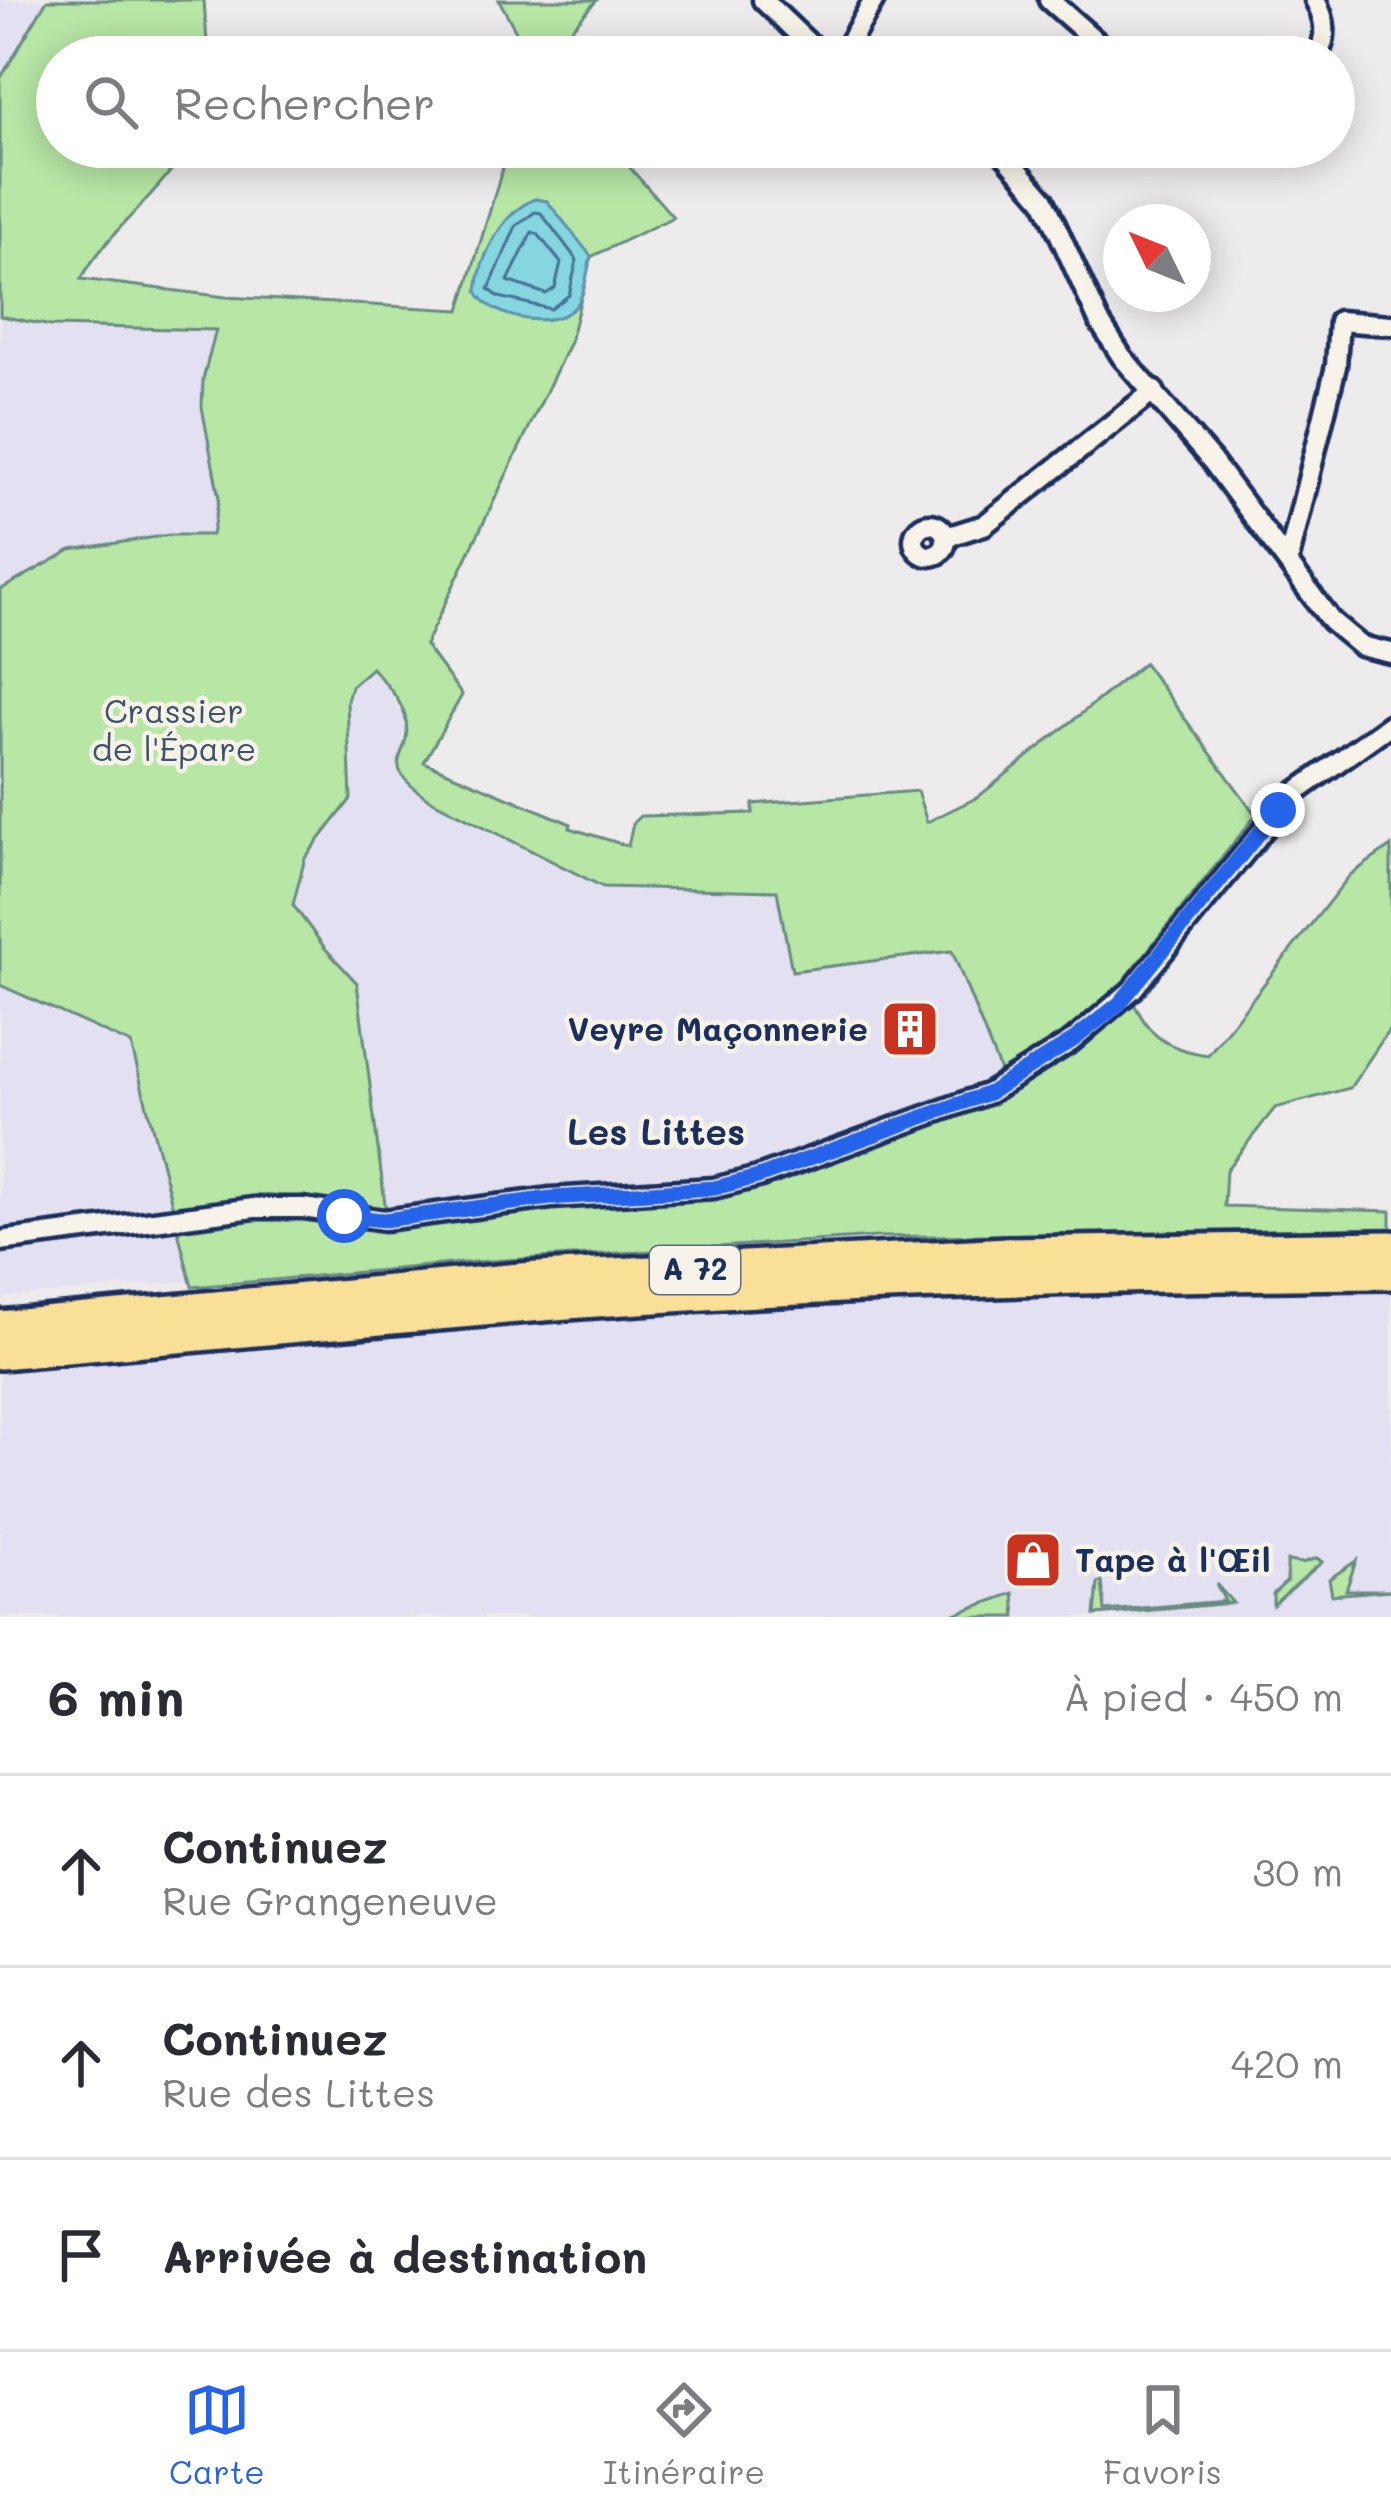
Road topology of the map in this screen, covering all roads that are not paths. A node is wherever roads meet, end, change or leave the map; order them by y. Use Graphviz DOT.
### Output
graph roads {
  1 [pos="763,0"];
  2 [pos="874,0"];
  3 [pos="1049,0"];
  4 [pos="1316,0"];
  5 [pos="801,36"];
  6 [pos="854,36"];
  7 [pos="1090,36"];
  8 [pos="1324,36"];
  9 [pos="1017,168"];
  10 [pos="1391,325"];
  11 [pos="1154,391"];
  12 [pos="946,537"];
  13 [pos="1288,562"];
  14 [pos="1391,653"];
  15 [pos="1391,724"];
  16 [pos="0,1241"];
  17 [pos="1391,1248"];
  18 [pos="1391,1272"];
  19 [pos="0,1328"];
  20 [pos="0,1352"];
  1 -- 5 [label="street"];
  2 -- 6 [label="street"];
  3 -- 7 [label="street"];
  4 -- 8 [label="street"];
  9 -- 11 [label="street"];
  10 -- 13 [label="street"];
  11 -- 12 [label="street"];
  11 -- 13 [label="street"];
  13 -- 14 [label="street"];
  15 -- 16 [label="street"];
  17 -- 19 [label="highway, A 72"];
  18 -- 20 [label="highway, A 72"];
}
